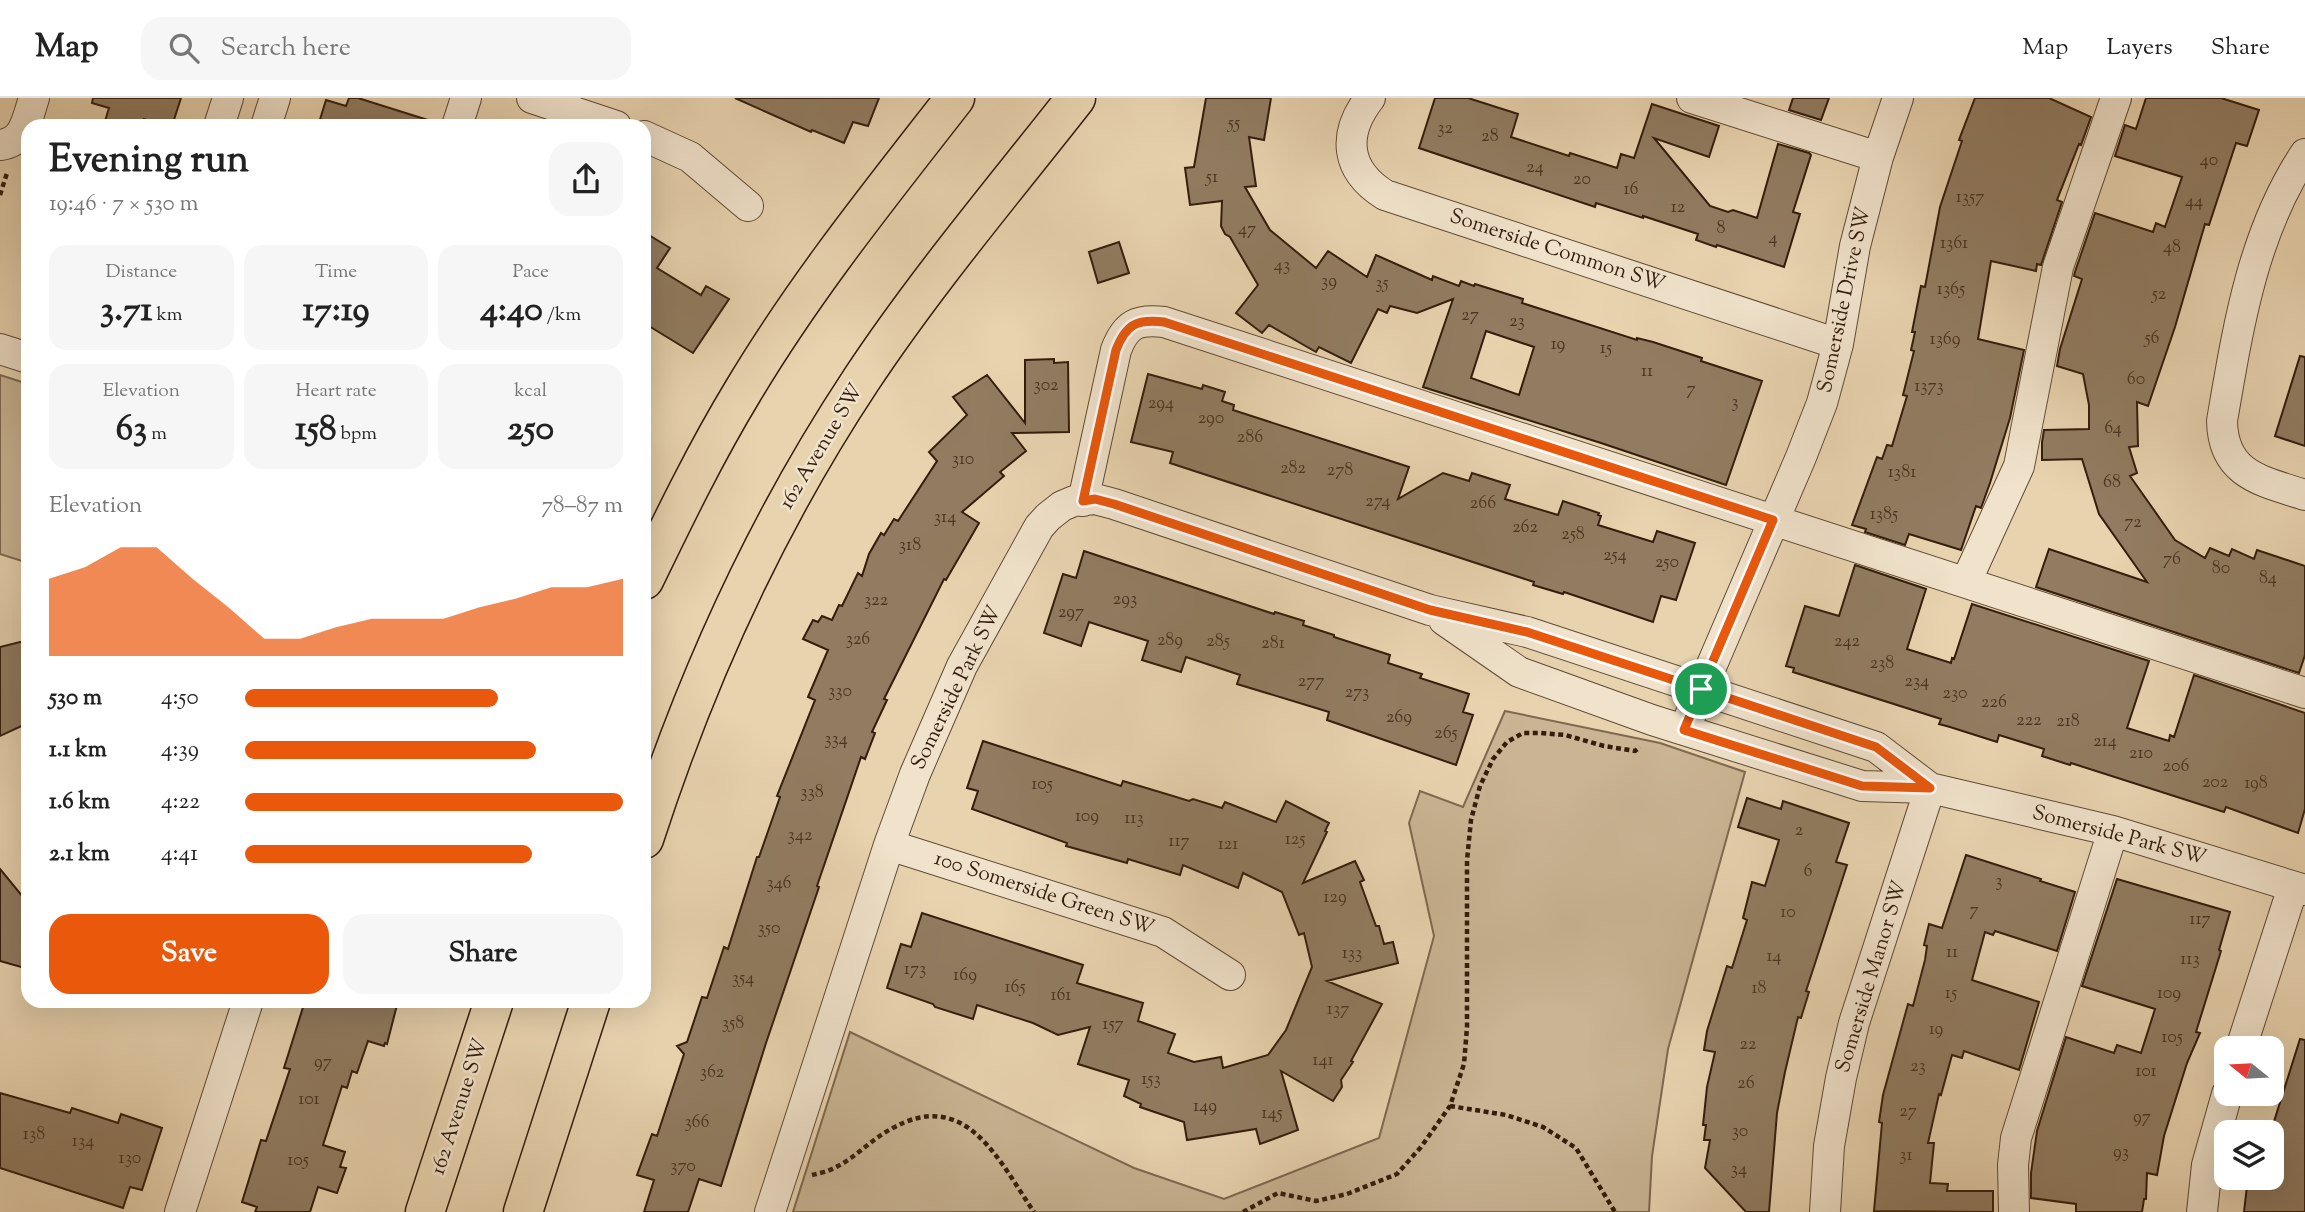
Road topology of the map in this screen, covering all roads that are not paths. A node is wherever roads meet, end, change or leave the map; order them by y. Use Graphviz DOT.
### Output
graph roads {
  1 [pos="34,98"];
  2 [pos="228,98"];
  3 [pos="275,98"];
  4 [pos="466,98"];
  5 [pos="532,98"];
  6 [pos="955,98"];
  7 [pos="1076,98"];
  8 [pos="1370,98"];
  9 [pos="1692,98"];
  10 [pos="1898,98"];
  11 [pos="2116,98"];
  12 [pos="27,119"];
  13 [pos="221,119"];
  14 [pos="268,119"];
  15 [pos="459,119"];
  16 [pos="595,119"];
  17 [pos="21,136"];
  18 [pos="651,139"];
  19 [pos="0,145"];
  20 [pos="2305,154"];
  21 [pos="1878,157"];
  22 [pos="748,206"];
  23 [pos="1838,344"];
  24 [pos="0,349"];
  25 [pos="21,356"];
  26 [pos="2305,495"];
  27 [pos="1083,501"];
  28 [pos="1773,520"];
  29 [pos="651,566"];
  30 [pos="1966,582"];
  31 [pos="1430,610"];
  32 [pos="1701,689"];
  33 [pos="2305,693"];
  34 [pos="1684,730"];
  35 [pos="1930,788"];
  36 [pos="651,819"];
  37 [pos="2113,831"];
  38 [pos="889,845"];
  39 [pos="2299,889"];
  40 [pos="1230,975"];
  41 [pos="246,1008"];
  42 [pos="492,1008"];
  43 [pos="589,1008"];
  44 [pos="2245,1036"];
  45 [pos="2224,1106"];
  46 [pos="458,1114"];
  47 [pos="180,1212"];
  48 [pos="425,1212"];
  49 [pos="441,1212"];
  50 [pos="523,1212"];
  51 [pos="770,1212"];
  52 [pos="1825,1212"];
  53 [pos="2014,1212"];
  54 [pos="2202,1212"];
  1 -- 12 [label="street"];
  2 -- 13 [label="street"];
  3 -- 14 [label="street"];
  4 -- 15 [label="street"];
  5 -- 16 [label="street"];
  6 -- 29 [label="main road"];
  7 -- 36 [label="main road, 162 Avenue SW"];
  8 -- 23 [label="street, Somerside Common SW"];
  9 -- 21 [label="street"];
  10 -- 21 [label="street, Somerside Drive SW"];
  11 -- 30 [label="street"];
  17 -- 19 [label="street"];
  18 -- 22 [label="street"];
  20 -- 26 [label="street"];
  21 -- 23 [label="street, Somerside Drive SW"];
  23 -- 28 [label="street, Somerside Drive SW"];
  24 -- 25 [label="street"];
  27 -- 28 [label="street"];
  27 -- 31 [label="street, Somerside Park SW"];
  27 -- 38 [label="street, Somerside Park SW"];
  28 -- 30 [label="street"];
  28 -- 32 [label="street, Somerside Drive SW"];
  30 -- 33 [label="street"];
  31 -- 32 [label="street, Somerside Park SW"];
  31 -- 34 [label="street, Somerside Park SW"];
  32 -- 34 [label="street, Somerside Drive SW"];
  32 -- 35 [label="street, Somerside Park SW"];
  34 -- 35 [label="street, Somerside Park SW"];
  35 -- 37 [label="street, Somerside Park SW"];
  35 -- 52 [label="street, Somerside Manor SW"];
  37 -- 39 [label="street, Somerside Park SW"];
  37 -- 53 [label="street"];
  38 -- 40 [label="street, 100 Somerside Green SW"];
  38 -- 51 [label="street, Somerside Park SW"];
  39 -- 44 [label="street"];
  41 -- 47 [label="street"];
  42 -- 46 [label="main road, 162 Avenue SW"];
  43 -- 50 [label="main road"];
  45 -- 54 [label="street"];
  46 -- 48 [label="main road, 162 Avenue SW"];
  46 -- 49 [label="main road"];
}
